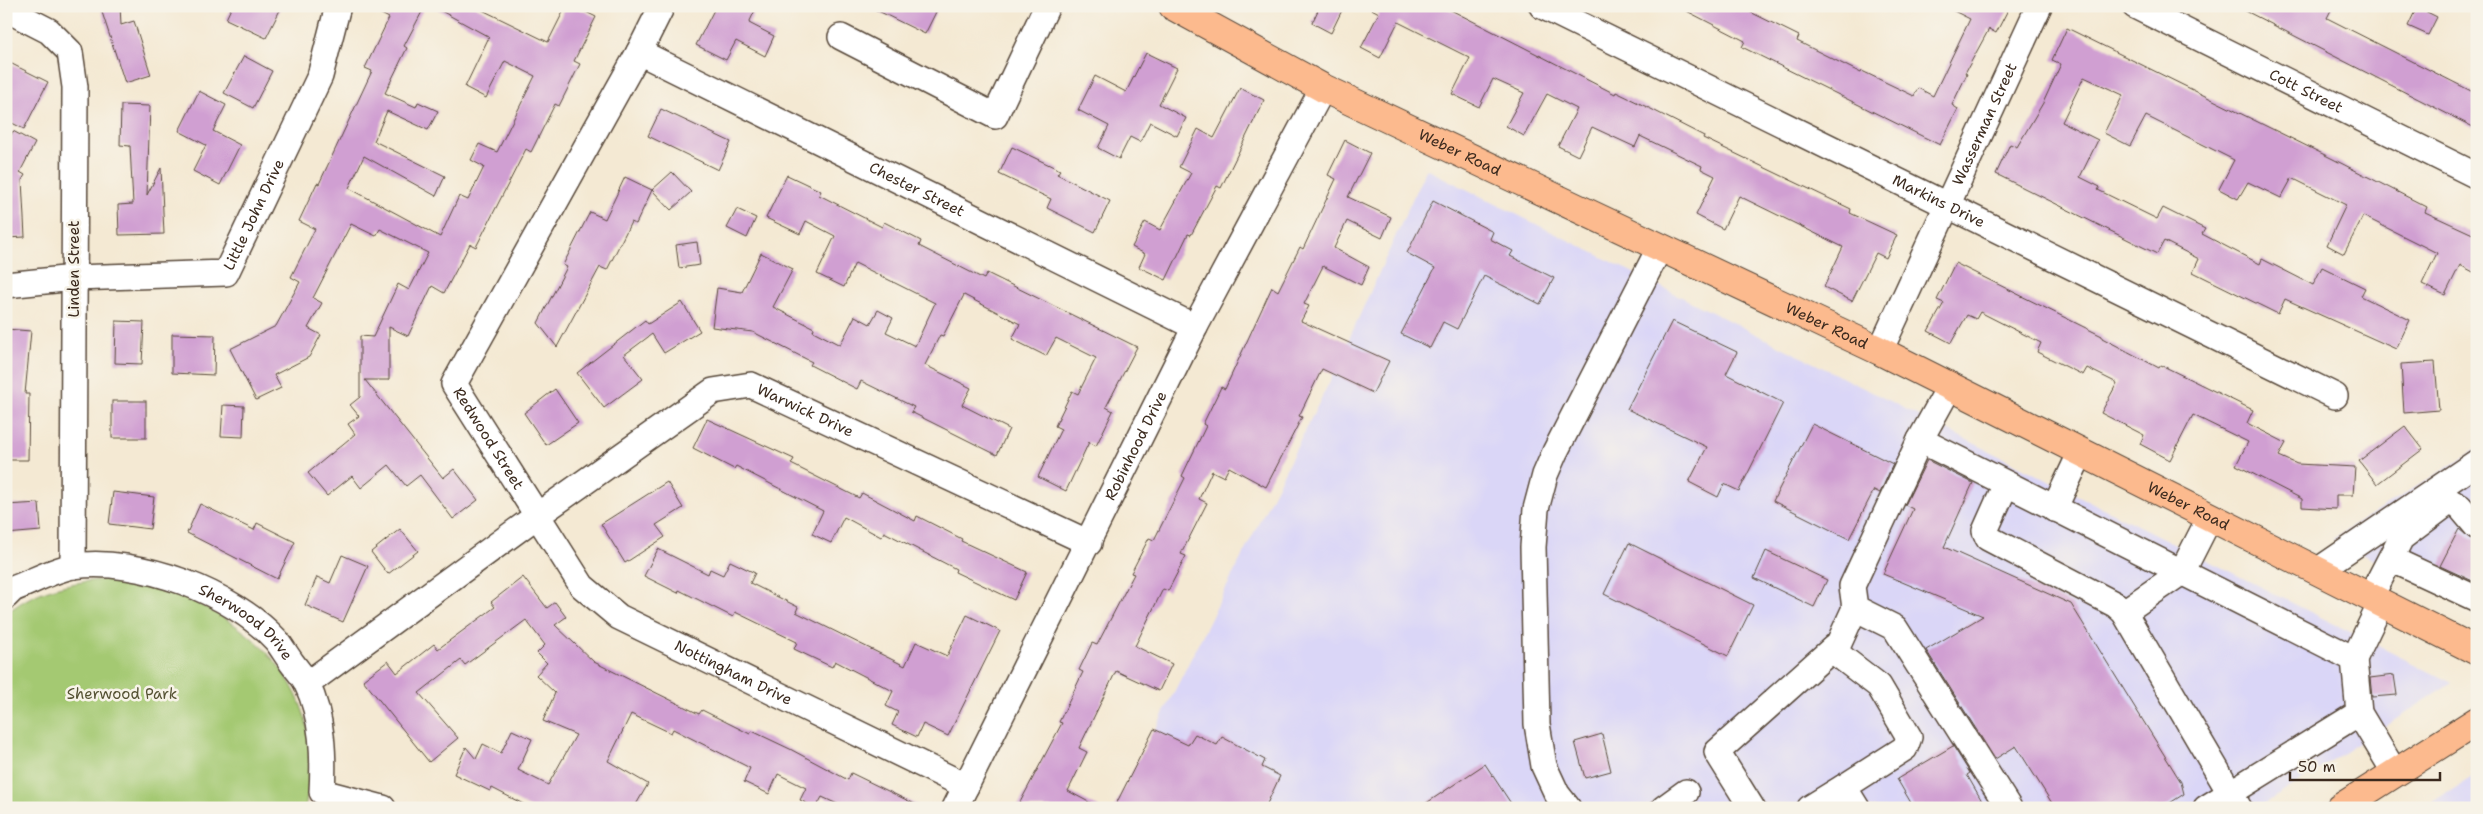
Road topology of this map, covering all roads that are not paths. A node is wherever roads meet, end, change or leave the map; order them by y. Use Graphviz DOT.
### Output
graph roads {
  1 [pos="338,6"];
  2 [pos="662,6"];
  3 [pos="1047,6"];
  4 [pos="1173,6"];
  5 [pos="1542,6"];
  6 [pos="2039,6"];
  7 [pos="2134,6"];
  8 [pos="8,8"];
  9 [pos="841,36"];
  10 [pos="639,52"];
  11 [pos="1323,88"];
  12 [pos="2477,176"];
  13 [pos="1948,205"];
  14 [pos="1660,247"];
  15 [pos="74,278"];
  16 [pos="6,284"];
  17 [pos="1195,327"];
  18 [pos="1880,351"];
  19 [pos="1950,386"];
  20 [pos="2335,396"];
  21 [pos="1920,440"];
  22 [pos="2081,452"];
  23 [pos="2477,462"];
  24 [pos="2006,484"];
  25 [pos="2459,506"];
  26 [pos="2054,509"];
  27 [pos="538,515"];
  28 [pos="2210,517"];
  29 [pos="1089,543"];
  30 [pos="2391,558"];
  31 [pos="72,566"];
  32 [pos="2317,571"];
  33 [pos="2182,572"];
  34 [pos="6,596"];
  35 [pos="2477,599"];
  36 [pos="2376,601"];
  37 [pos="1855,608"];
  38 [pos="2124,612"];
  39 [pos="1832,650"];
  40 [pos="2477,652"];
  41 [pos="2354,659"];
  42 [pos="307,684"];
  43 [pos="2359,713"];
  44 [pos="2477,721"];
  45 [pos="2395,773"];
  46 [pos="1844,787"];
  47 [pos="1686,792"];
  48 [pos="961,797"];
  49 [pos="320,800"];
  50 [pos="2235,800"];
  51 [pos="384,808"];
  52 [pos="1568,808"];
  53 [pos="1664,808"];
  54 [pos="1752,808"];
  55 [pos="1810,808"];
  56 [pos="1857,808"];
  57 [pos="2009,808"];
  58 [pos="2206,808"];
  59 [pos="2340,808"];
  1 -- 15 [label="street, Little John Drive"];
  2 -- 10 [label="street, Redwood Street"];
  3 -- 9 [label="street"];
  4 -- 11 [label="main road, Weber Road"];
  5 -- 13 [label="street, Markins Drive"];
  6 -- 13 [label="street, Wasserman Street"];
  7 -- 12 [label="street, Cott Street"];
  8 -- 15 [label="street, Linden Street"];
  10 -- 17 [label="street, Chester Street"];
  10 -- 27 [label="street, Redwood Street"];
  11 -- 14 [label="main road, Weber Road"];
  11 -- 17 [label="street, Robinhood Drive"];
  13 -- 18 [label="street, Wasserman Street"];
  13 -- 20 [label="street, Markins Drive"];
  14 -- 18 [label="main road, Weber Road"];
  14 -- 52 [label="street"];
  15 -- 16 [label="street, Little John Drive"];
  15 -- 31 [label="street, Linden Street"];
  17 -- 29 [label="street, Robinhood Drive"];
  18 -- 19 [label="main road, Weber Road"];
  19 -- 21 [label="street"];
  19 -- 22 [label="main road, Weber Road"];
  21 -- 24 [label="street"];
  21 -- 37 [label="street"];
  22 -- 26 [label="street"];
  22 -- 28 [label="main road, Weber Road"];
  23 -- 25 [label="street"];
  24 -- 26 [label="street"];
  24 -- 38 [label="street"];
  25 -- 30 [label="street"];
  25 -- 32 [label="street"];
  26 -- 33 [label="street"];
  27 -- 29 [label="street, Warwick Drive"];
  27 -- 42 [label="street"];
  27 -- 48 [label="street, Nottingham Drive"];
  28 -- 32 [label="main road, Weber Road"];
  28 -- 33 [label="street"];
  29 -- 48 [label="street, Robinhood Drive"];
  30 -- 35 [label="street"];
  30 -- 36 [label="street"];
  31 -- 34 [label="street, Sherwood Drive"];
  31 -- 42 [label="street, Sherwood Drive"];
  32 -- 36 [label="main road, Weber Road"];
  33 -- 38 [label="street"];
  33 -- 41 [label="street"];
  36 -- 40 [label="main road, Weber Road"];
  36 -- 41 [label="street"];
  37 -- 39 [label="street"];
  37 -- 57 [label="street"];
  38 -- 50 [label="street"];
  39 -- 46 [label="street"];
  39 -- 54 [label="street"];
  41 -- 43 [label="street"];
  42 -- 49 [label="street, Sherwood Drive"];
  43 -- 45 [label="street"];
  43 -- 50 [label="street"];
  44 -- 45 [label="main road"];
  45 -- 59 [label="main road"];
  46 -- 55 [label="street"];
  46 -- 56 [label="street"];
  47 -- 53 [label="street"];
  49 -- 51 [label="street, Sherwood Drive"];
  50 -- 58 [label="street"];
}
